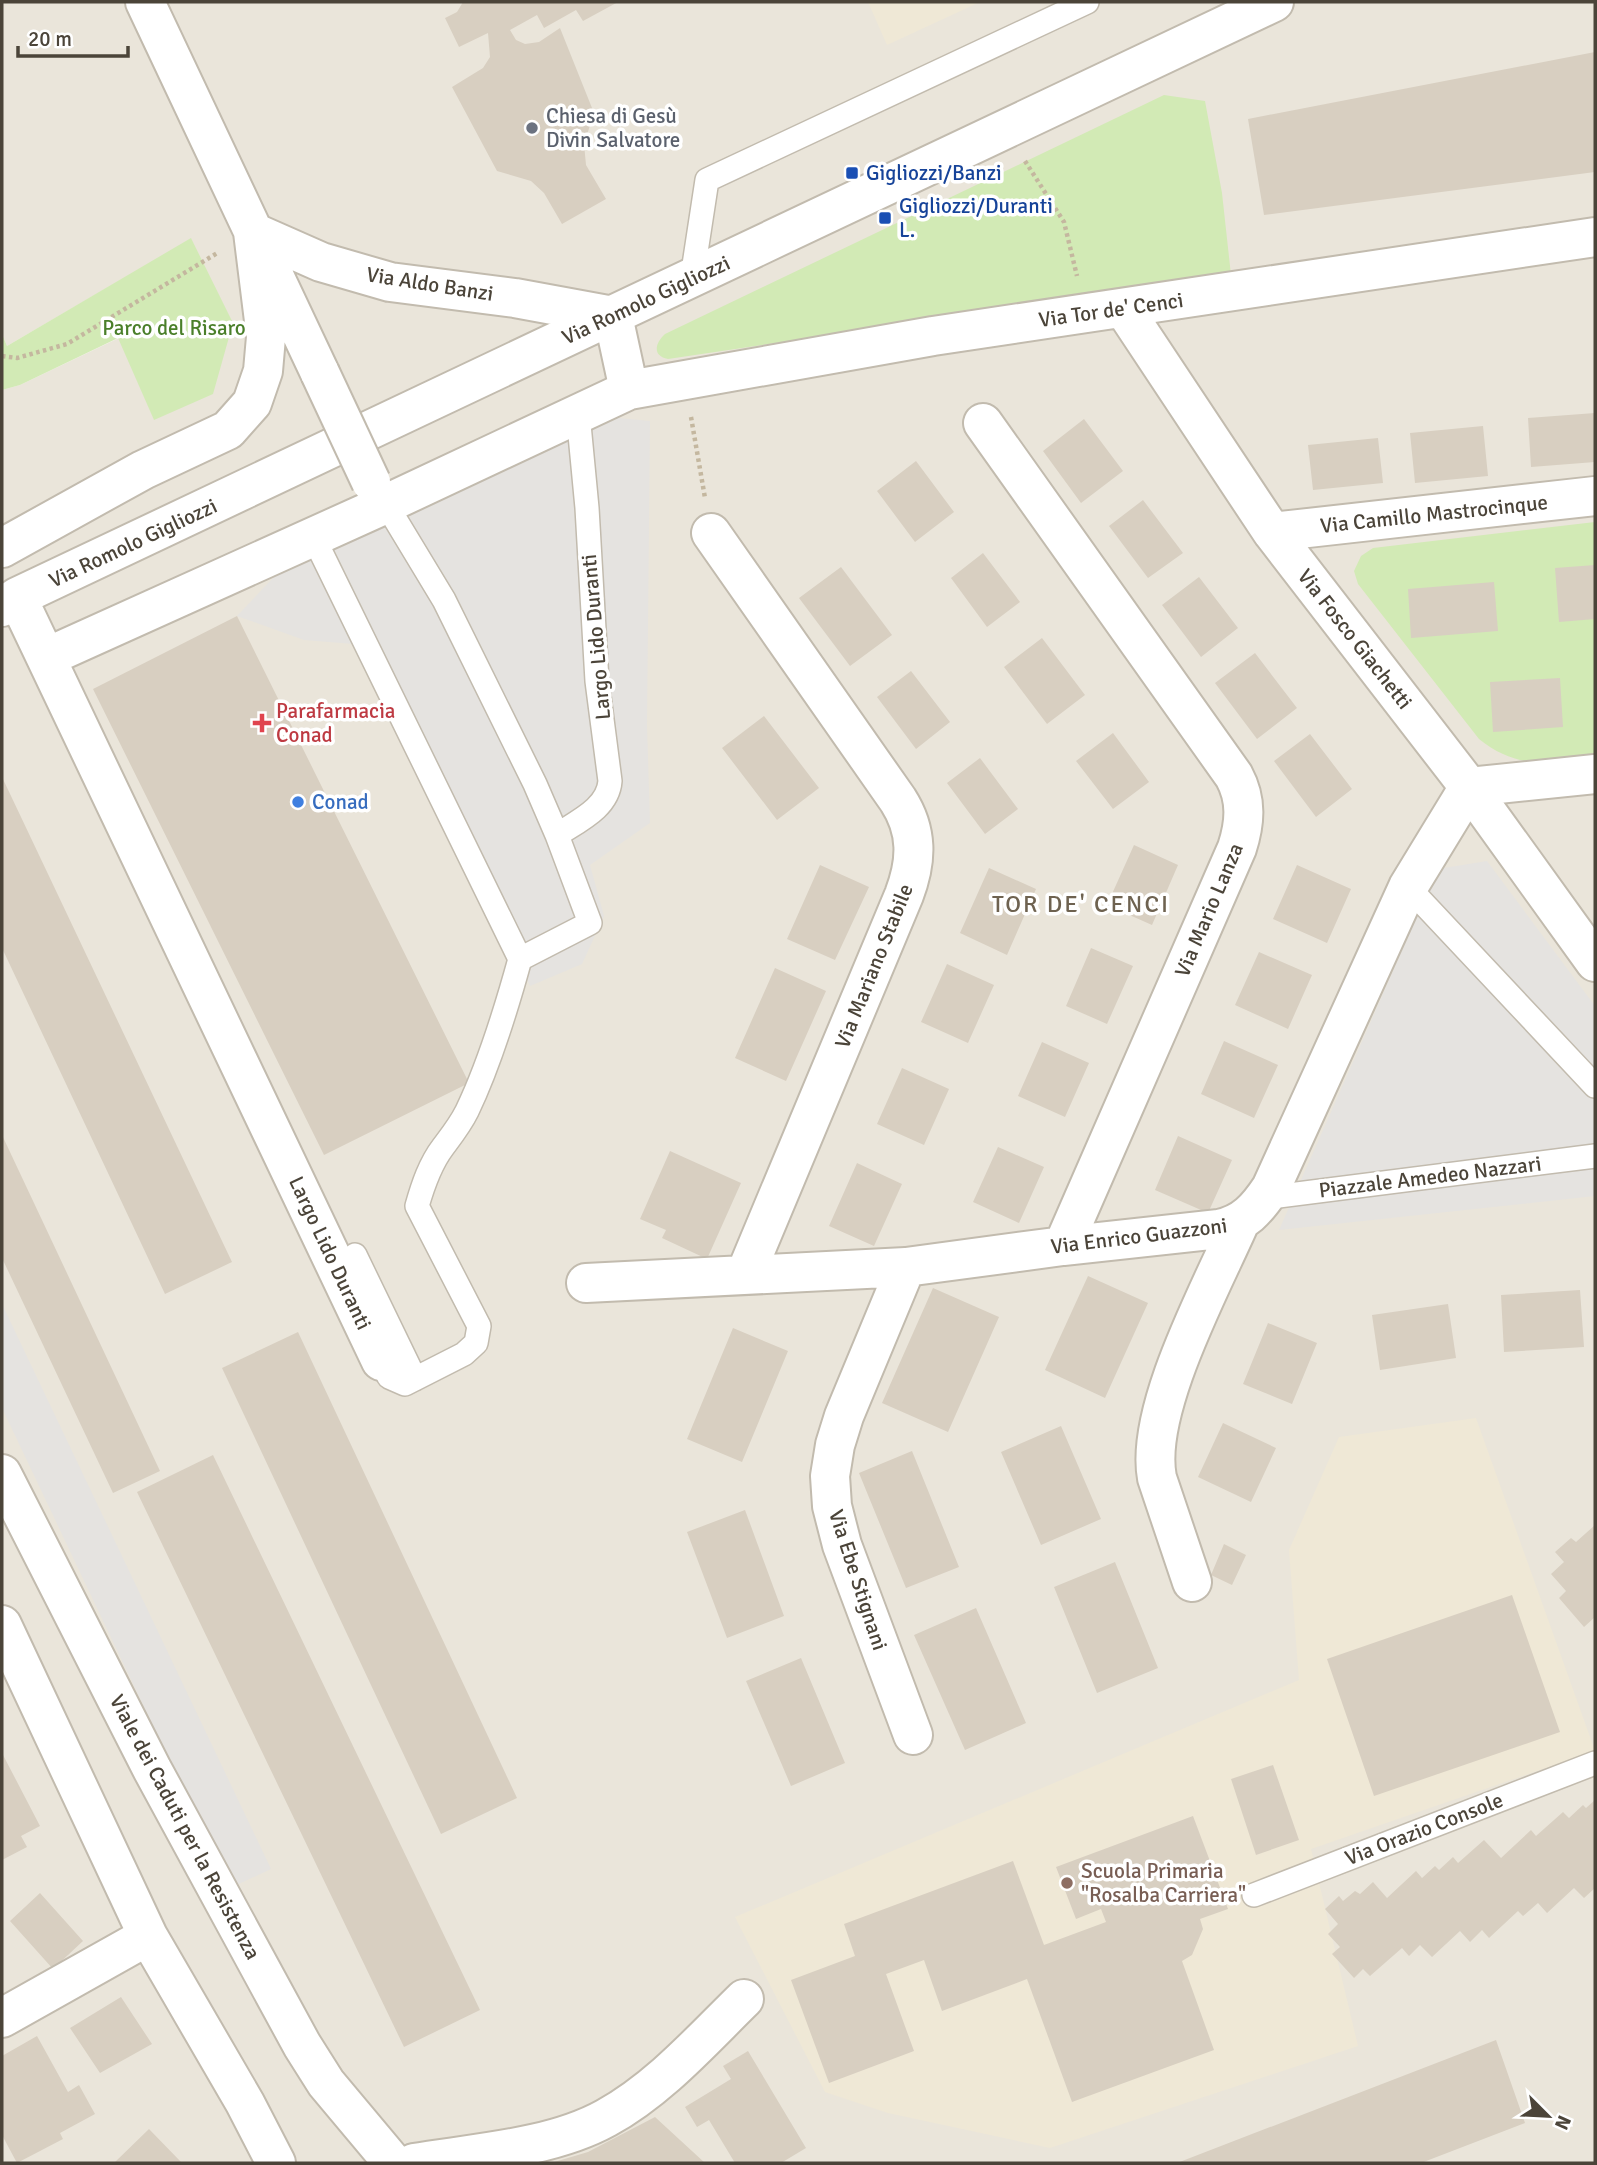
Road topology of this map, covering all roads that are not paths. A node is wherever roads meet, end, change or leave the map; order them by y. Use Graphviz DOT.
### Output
graph roads {
  1 [pos="145,2"];
  2 [pos="1087,2"];
  3 [pos="1274,2"];
  4 [pos="253,232"];
  5 [pos="1595,237"];
  6 [pos="692,278"];
  7 [pos="1124,309"];
  8 [pos="613,316"];
  9 [pos="629,390"];
  10 [pos="578,414"];
  11 [pos="983,423"];
  12 [pos="379,493"];
  13 [pos="1595,496"];
  14 [pos="1272,532"];
  15 [pos="711,533"];
  16 [pos="313,536"];
  17 [pos="2,548"];
  18 [pos="7,602"];
  19 [pos="47,657"];
  20 [pos="1595,774"];
  21 [pos="1469,787"];
  22 [pos="557,835"];
  23 [pos="1408,887"];
  24 [pos="1592,954"];
  25 [pos="520,958"];
  26 [pos="1595,1086"];
  27 [pos="1595,1156"];
  28 [pos="1252,1210"];
  29 [pos="1063,1246"];
  30 [pos="355,1255"];
  31 [pos="906,1267"];
  32 [pos="745,1275"];
  33 [pos="586,1283"];
  34 [pos="381,1362"];
  35 [pos="415,1378"];
  36 [pos="2,1474"];
  37 [pos="1192,1582"];
  38 [pos="2,1625"];
  39 [pos="913,1735"];
  40 [pos="1595,1763"];
  41 [pos="1254,1895"];
  42 [pos="148,1936"];
  43 [pos="744,1999"];
  44 [pos="2,2018"];
  45 [pos="276,2163"];
  46 [pos="393,2163"];
  47 [pos="414,2163"];
  1 -- 4 [label="street"];
  2 -- 6 [label="lane"];
  3 -- 6 [label="street, Via Romolo Gigliozzi"];
  4 -- 8 [label="street, Via Aldo Banzi"];
  4 -- 12 [label="street, bridge"];
  4 -- 17 [label="street"];
  5 -- 7 [label="street, Via Tor de' Cenci"];
  6 -- 8 [label="street, Via Romolo Gigliozzi"];
  7 -- 9 [label="street, Via Tor de' Cenci"];
  7 -- 14 [label="street, Via Fosco Giachetti"];
  8 -- 9 [label="street"];
  8 -- 18 [label="street, Via Romolo Gigliozzi"];
  9 -- 10 [label="street"];
  10 -- 12 [label="street"];
  10 -- 22 [label="lane, Largo Lido Duranti"];
  11 -- 29 [label="street, Via Mario Lanza"];
  12 -- 16 [label="street"];
  12 -- 22 [label="lane"];
  13 -- 14 [label="street, Via Camillo Mastrocinque"];
  14 -- 21 [label="street, Via Fosco Giachetti"];
  15 -- 32 [label="street, Via Mariano Stabile"];
  16 -- 19 [label="street"];
  16 -- 25 [label="lane"];
  18 -- 19 [label="street, Largo Lido Duranti"];
  19 -- 34 [label="street, Largo Lido Duranti"];
  20 -- 21 [label="street"];
  21 -- 23 [label="street"];
  21 -- 24 [label="street, Via Fosco Giachetti"];
  22 -- 25 [label="lane"];
  23 -- 26 [label="lane"];
  23 -- 28 [label="street"];
  25 -- 35 [label="lane"];
  27 -- 28 [label="lane, Piazzale Amedeo Nazzari"];
  28 -- 29 [label="street, Via Enrico Guazzoni"];
  28 -- 37 [label="street"];
  29 -- 31 [label="street, Via Enrico Guazzoni"];
  30 -- 35 [label="lane"];
  31 -- 32 [label="street, Via Enrico Guazzoni"];
  31 -- 39 [label="street, Via Ebe Stignani"];
  32 -- 33 [label="street, Via Enrico Guazzoni"];
  34 -- 35 [label="lane, Largo Lido Duranti"];
  36 -- 46 [label="street, Viale dei Caduti per la Resistenza"];
  38 -- 42 [label="street"];
  40 -- 41 [label="lane, Via Orazio Console"];
  42 -- 44 [label="street"];
  42 -- 45 [label="street"];
  43 -- 47 [label="street"];
}
